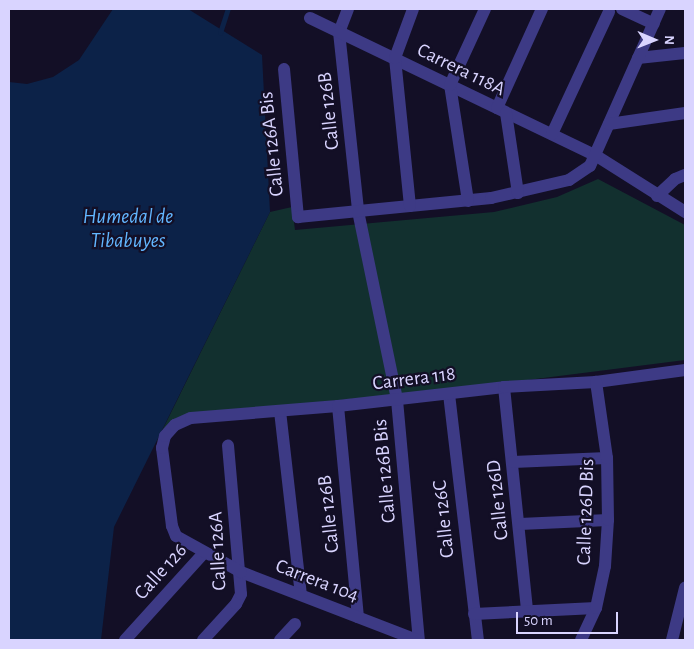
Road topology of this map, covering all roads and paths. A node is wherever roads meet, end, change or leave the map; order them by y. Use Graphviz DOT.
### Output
graph roads {
  1 [pos="348,9"];
  2 [pos="414,9"];
  3 [pos="485,9"];
  4 [pos="542,9"];
  5 [pos="622,9"];
  6 [pos="660,9"];
  7 [pos="609,12"];
  8 [pos="310,18"];
  9 [pos="654,24"];
  10 [pos="339,32"];
  11 [pos="685,53"];
  12 [pos="395,58"];
  13 [pos="638,58"];
  14 [pos="284,68"];
  15 [pos="450,85"];
  16 [pos="502,111"];
  17 [pos="685,113"];
  18 [pos="609,124"];
  19 [pos="552,134"];
  20 [pos="595,155"];
  21 [pos="685,176"];
  22 [pos="518,193"];
  23 [pos="657,196"];
  24 [pos="468,201"];
  25 [pos="410,206"];
  26 [pos="358,211"];
  27 [pos="685,212"];
  28 [pos="685,370"];
  29 [pos="596,382"];
  30 [pos="504,387"];
  31 [pos="449,394"];
  32 [pos="397,400"];
  33 [pos="338,406"];
  34 [pos="280,411"];
  35 [pos="228,446"];
  36 [pos="162,448"];
  37 [pos="607,458"];
  38 [pos="513,462"];
  39 [pos="608,520"];
  40 [pos="520,524"];
  41 [pos="204,553"];
  42 [pos="242,572"];
  43 [pos="685,592"];
  44 [pos="301,594"];
  45 [pos="596,608"];
  46 [pos="527,610"];
  47 [pos="474,614"];
  48 [pos="358,617"];
  49 [pos="295,624"];
  50 [pos="125,640"];
  51 [pos="203,640"];
  52 [pos="280,640"];
  53 [pos="418,640"];
  54 [pos="478,640"];
  55 [pos="581,640"];
  56 [pos="672,640"];
  1 -- 10 [label="street, Calle 126B"];
  2 -- 12 [label="street"];
  3 -- 15 [label="street"];
  4 -- 16 [label="street"];
  5 -- 9 [label="street"];
  6 -- 9 [label="street"];
  7 -- 19 [label="street"];
  8 -- 10 [label="street, Carrera 118A"];
  9 -- 13 [label="street"];
  10 -- 12 [label="street, Carrera 118A"];
  10 -- 26 [label="street, Calle 126B"];
  11 -- 13 [label="street"];
  12 -- 15 [label="street, Carrera 118A"];
  12 -- 25 [label="street"];
  13 -- 18 [label="street"];
  14 -- 26 [label="street, Calle 126A Bis"];
  15 -- 16 [label="street, Carrera 118A"];
  15 -- 24 [label="street"];
  16 -- 19 [label="street, Carrera 118A"];
  16 -- 22 [label="street"];
  17 -- 18 [label="street"];
  18 -- 20 [label="street"];
  19 -- 20 [label="street, Carrera 118A"];
  20 -- 22 [label="street"];
  20 -- 23 [label="street, Carrera 118A"];
  21 -- 23 [label="street"];
  22 -- 24 [label="street"];
  23 -- 27 [label="street, Carrera 118A"];
  24 -- 25 [label="street"];
  25 -- 26 [label="street"];
  26 -- 32 [label="street, Calle 126B Bis"];
  28 -- 29 [label="street, Carrera 118"];
  29 -- 30 [label="street, Carrera 118"];
  29 -- 37 [label="street, Calle 126D Bis"];
  30 -- 31 [label="street, Carrera 118"];
  30 -- 38 [label="street, Calle 126D"];
  31 -- 32 [label="street, Carrera 118"];
  31 -- 47 [label="street, Calle 126C"];
  32 -- 33 [label="street, Carrera 118"];
  32 -- 53 [label="street, Calle 126B Bis"];
  33 -- 34 [label="street, Carrera 118"];
  33 -- 48 [label="street, Calle 126B"];
  34 -- 36 [label="street, Carrera 118"];
  34 -- 44 [label="street"];
  35 -- 42 [label="street, Calle 126A"];
  36 -- 41 [label="street, Calle 126"];
  37 -- 38 [label="street"];
  37 -- 39 [label="street, Calle 126D Bis"];
  38 -- 40 [label="street, Calle 126D"];
  39 -- 40 [label="street"];
  39 -- 45 [label="street, Calle 126D Bis"];
  40 -- 46 [label="street, Calle 126D"];
  41 -- 42 [label="street, Carrera 104"];
  41 -- 50 [label="street, Calle 126"];
  42 -- 44 [label="street, Carrera 104"];
  42 -- 51 [label="street, Calle 126A"];
  43 -- 56 [label="street"];
  44 -- 48 [label="street, Carrera 104"];
  45 -- 46 [label="street"];
  45 -- 55 [label="street, Calle 126D Bis"];
  46 -- 47 [label="street"];
  47 -- 54 [label="street, Calle 126C"];
  48 -- 53 [label="street, Carrera 104"];
  49 -- 52 [label="street"];
}
